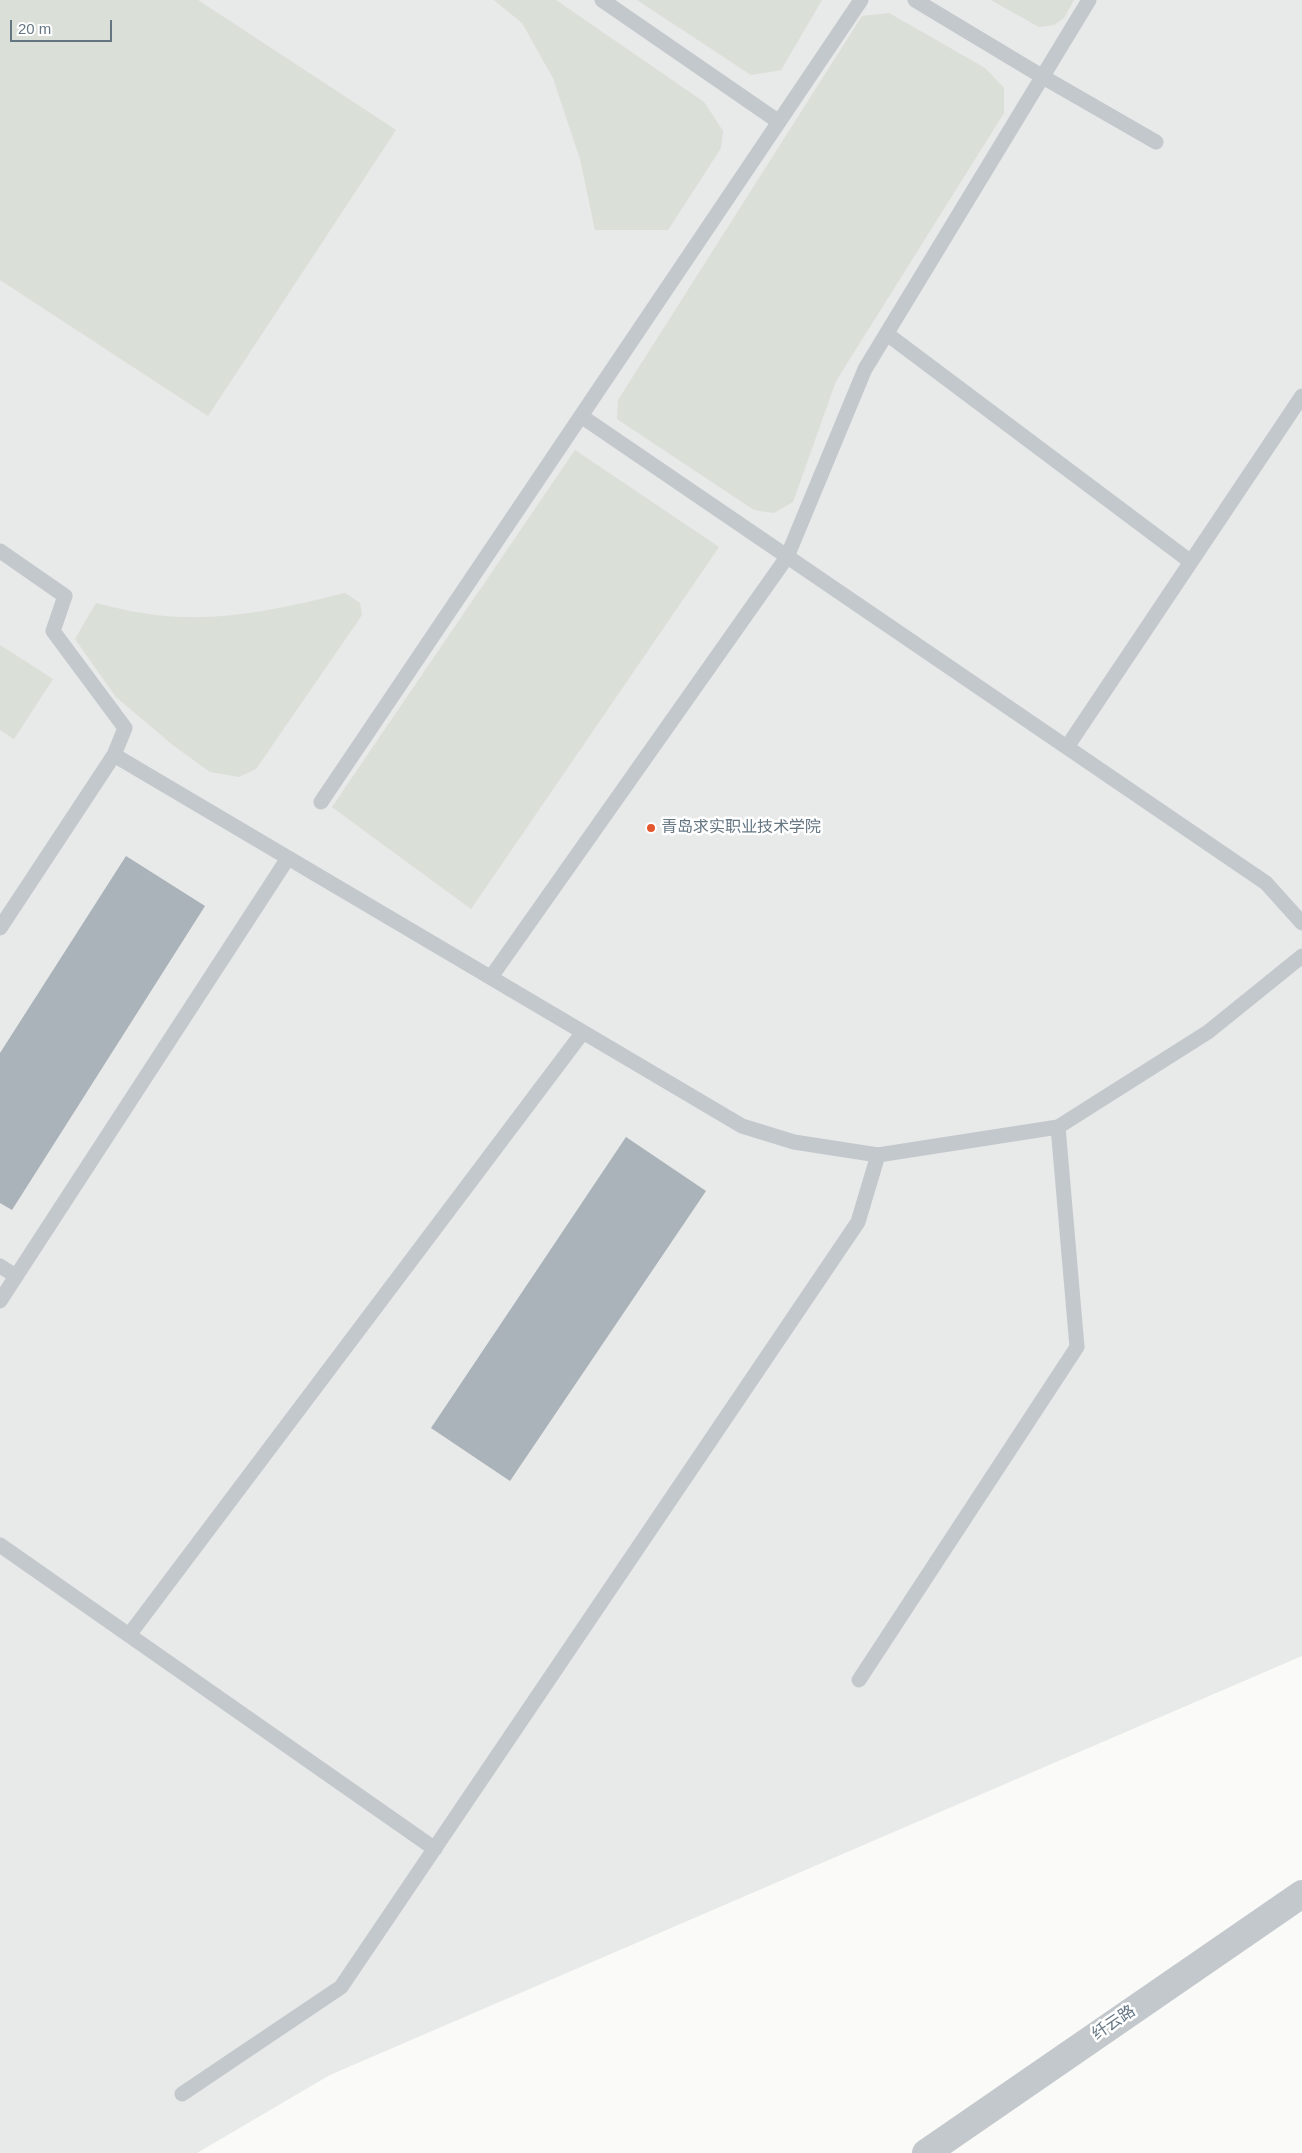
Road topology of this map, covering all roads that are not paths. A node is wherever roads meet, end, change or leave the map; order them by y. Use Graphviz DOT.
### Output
graph roads {
  1 [pos="602,0"];
  2 [pos="861,0"];
  3 [pos="915,0"];
  4 [pos="1090,0"];
  5 [pos="1043,77"];
  6 [pos="780,122"];
  7 [pos="1156,142"];
  8 [pos="887,334"];
  9 [pos="1302,396"];
  10 [pos="581,416"];
  11 [pos="0,551"];
  12 [pos="787,557"];
  13 [pos="1190,562"];
  14 [pos="1066,747"];
  15 [pos="114,755"];
  16 [pos="321,802"];
  17 [pos="288,858"];
  18 [pos="1302,923"];
  19 [pos="0,928"];
  20 [pos="1302,956"];
  21 [pos="491,977"];
  22 [pos="583,1032"];
  23 [pos="1058,1127"];
  24 [pos="878,1155"];
  25 [pos="0,1266"];
  26 [pos="16,1276"];
  27 [pos="0,1301"];
  28 [pos="0,1545"];
  29 [pos="129,1636"];
  30 [pos="858,1680"];
  31 [pos="435,1849"];
  32 [pos="1302,1894"];
  33 [pos="182,2094"];
  34 [pos="926,2153"];
  1 -- 6 [label="lane"];
  2 -- 6 [label="lane"];
  3 -- 5 [label="lane"];
  4 -- 5 [label="lane"];
  5 -- 7 [label="lane"];
  5 -- 8 [label="lane"];
  6 -- 10 [label="lane"];
  8 -- 12 [label="lane"];
  8 -- 13 [label="lane"];
  9 -- 13 [label="lane"];
  10 -- 12 [label="lane"];
  10 -- 16 [label="lane"];
  11 -- 15 [label="lane"];
  12 -- 14 [label="lane"];
  12 -- 21 [label="lane"];
  13 -- 14 [label="lane"];
  14 -- 18 [label="lane"];
  15 -- 17 [label="lane"];
  15 -- 19 [label="lane"];
  17 -- 21 [label="lane"];
  17 -- 26 [label="lane"];
  20 -- 23 [label="lane"];
  21 -- 22 [label="lane"];
  22 -- 24 [label="lane"];
  22 -- 29 [label="lane"];
  23 -- 24 [label="lane"];
  23 -- 30 [label="lane"];
  24 -- 31 [label="lane"];
  25 -- 26 [label="lane"];
  26 -- 27 [label="lane"];
  28 -- 29 [label="lane"];
  29 -- 31 [label="lane"];
  31 -- 33 [label="lane"];
  32 -- 34 [label="street, 纤云路"];
}
